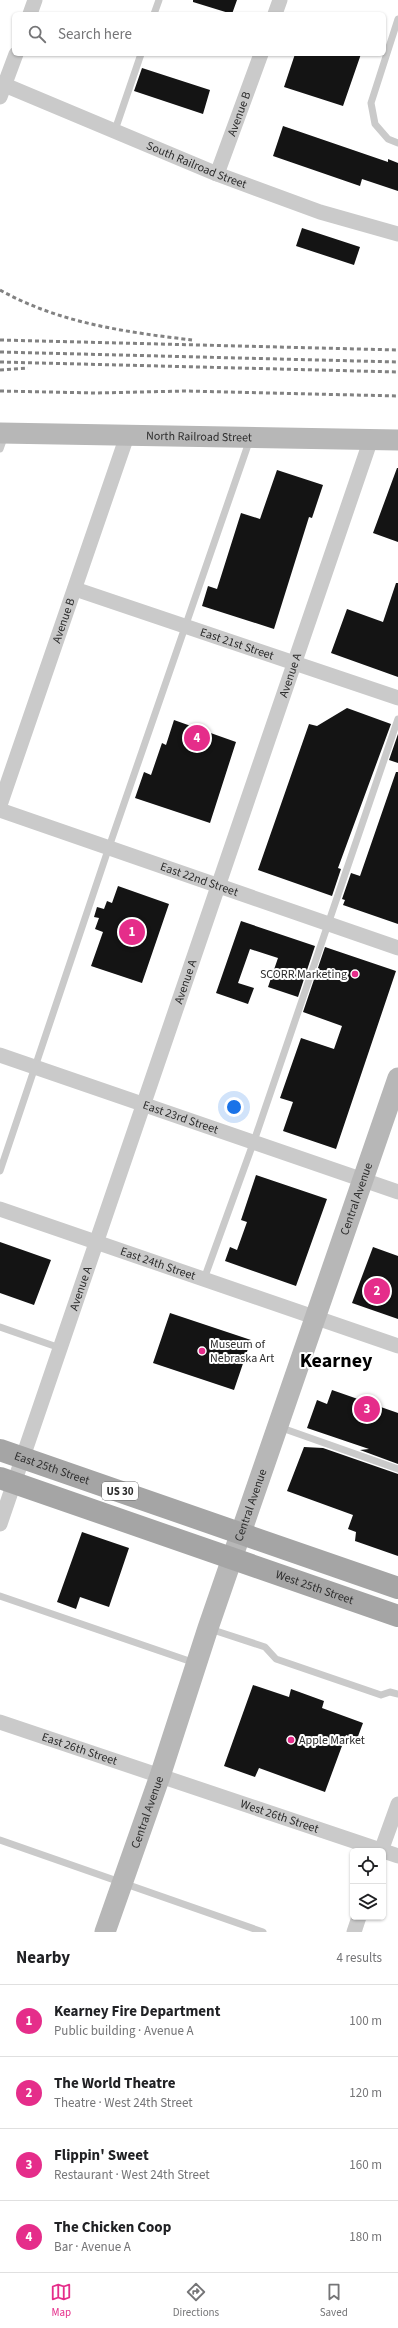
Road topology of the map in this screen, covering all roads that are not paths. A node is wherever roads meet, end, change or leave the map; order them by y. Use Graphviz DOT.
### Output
graph roads {
  1 [pos="35,0"];
  2 [pos="159,0"];
  3 [pos="280,0"];
  4 [pos="31,12"];
  5 [pos="155,12"];
  6 [pos="276,12"];
  7 [pos="398,19"];
  8 [pos="15,56"];
  9 [pos="140,56"];
  10 [pos="260,56"];
  11 [pos="2,88"];
  12 [pos="114,130"];
  13 [pos="398,143"];
  14 [pos="217,174"];
  15 [pos="398,234"];
  16 [pos="127,436"];
  17 [pos="251,436"];
  18 [pos="2,438"];
  19 [pos="371,439"];
  20 [pos="398,440"];
  21 [pos="76,589"];
  22 [pos="186,627"];
  23 [pos="294,663"];
  24 [pos="398,698"];
  25 [pos="398,719"];
  26 [pos="0,805"];
  27 [pos="0,810"];
  28 [pos="108,847"];
  29 [pos="218,886"];
  30 [pos="327,924"];
  31 [pos="398,948"];
  32 [pos="0,1054"];
  33 [pos="37,1067"];
  34 [pos="398,1078"];
  35 [pos="144,1102"];
  36 [pos="254,1141"];
  37 [pos="0,1171"];
  38 [pos="362,1180"];
  39 [pos="398,1192"];
  40 [pos="0,1209"];
  41 [pos="96,1242"];
  42 [pos="204,1279"];
  43 [pos="315,1317"];
  44 [pos="0,1327"];
  45 [pos="398,1346"];
  46 [pos="60,1348"];
  47 [pos="278,1427"];
  48 [pos="0,1450"];
  49 [pos="22,1458"];
  50 [pos="398,1469"];
  51 [pos="7,1480"];
  52 [pos="0,1524"];
  53 [pos="240,1533"];
  54 [pos="232,1557"];
  55 [pos="398,1588"];
  56 [pos="0,1596"];
  57 [pos="398,1616"];
  58 [pos="208,1628"];
  59 [pos="196,1664"];
  60 [pos="398,1694"];
  61 [pos="0,1722"];
  62 [pos="160,1776"];
  63 [pos="398,1804"];
  64 [pos="0,1840"];
  65 [pos="376,1848"];
  66 [pos="383,1848"];
  67 [pos="386,1852"];
  68 [pos="398,1856"];
  69 [pos="124,1884"];
  70 [pos="358,1920"];
  71 [pos="105,1932"];
  72 [pos="263,1932"];
  73 [pos="354,1932"];
  1 -- 4 [label="street"];
  2 -- 5 [label="lane"];
  3 -- 6 [label="street"];
  7 -- 13 [label="lane"];
  8 -- 11 [label="street"];
  9 -- 12 [label="lane"];
  10 -- 14 [label="street, Avenue B"];
  11 -- 12 [label="street, South Railroad Street"];
  12 -- 14 [label="street, South Railroad Street"];
  14 -- 15 [label="street, South Railroad Street"];
  16 -- 17 [label="street, North Railroad Street"];
  16 -- 18 [label="street, North Railroad Street"];
  16 -- 21 [label="street, Avenue B"];
  17 -- 19 [label="street, North Railroad Street"];
  17 -- 22 [label="lane"];
  19 -- 20 [label="street, North Railroad Street"];
  19 -- 23 [label="street, Avenue A"];
  21 -- 22 [label="street, East 21st Street"];
  21 -- 26 [label="street, Avenue B"];
  22 -- 23 [label="street, East 21st Street"];
  22 -- 28 [label="lane"];
  23 -- 24 [label="street, East 21st Street"];
  23 -- 29 [label="street, Avenue A"];
  25 -- 30 [label="lane"];
  27 -- 28 [label="street, East 22nd Street"];
  28 -- 29 [label="street, East 22nd Street"];
  28 -- 33 [label="lane"];
  29 -- 30 [label="street, East 22nd Street"];
  29 -- 35 [label="street, Avenue A"];
  30 -- 31 [label="street, East 22nd Street"];
  30 -- 36 [label="lane"];
  32 -- 33 [label="street, East 23rd Street"];
  33 -- 35 [label="street, East 23rd Street"];
  33 -- 37 [label="lane"];
  34 -- 38 [label="street, Central Avenue"];
  35 -- 36 [label="street, East 23rd Street"];
  35 -- 41 [label="street, Avenue A"];
  36 -- 38 [label="street, East 23rd Street"];
  36 -- 42 [label="lane"];
  38 -- 39 [label="street, East 23rd Street"];
  38 -- 43 [label="street, Central Avenue"];
  40 -- 41 [label="street, East 24th Street"];
  41 -- 42 [label="street, East 24th Street"];
  41 -- 46 [label="street, Avenue A"];
  42 -- 43 [label="street, East 24th Street"];
  43 -- 45 [label="street, East 24th Street"];
  43 -- 47 [label="street, Central Avenue"];
  44 -- 46 [label="lane"];
  46 -- 49 [label="street, Avenue A"];
  47 -- 50 [label="lane"];
  47 -- 53 [label="street, Central Avenue"];
  48 -- 49 [label="main road, East 25th Street / US 30"];
  49 -- 51 [label="street, Avenue A"];
  49 -- 53 [label="main road, East 25th Street / US 30"];
  51 -- 52 [label="street, Avenue A"];
  51 -- 54 [label="main road, US 30"];
  53 -- 54 [label="street, Central Avenue"];
  53 -- 55 [label="main road, US 30"];
  54 -- 57 [label="main road, West 25th Street / US 30"];
  54 -- 58 [label="street, Central Avenue"];
  56 -- 59 [label="lane"];
  58 -- 59 [label="street, Central Avenue"];
  58 -- 60 [label="lane"];
  59 -- 62 [label="street, Central Avenue"];
  61 -- 62 [label="street, East 26th Street"];
  62 -- 65 [label="street, West 26th Street"];
  62 -- 69 [label="street, Central Avenue"];
  63 -- 66 [label="street"];
  64 -- 69 [label="lane"];
  67 -- 68 [label="street, West 26th Street"];
  69 -- 71 [label="street, Central Avenue"];
  69 -- 72 [label="lane"];
  70 -- 73 [label="street"];
}
